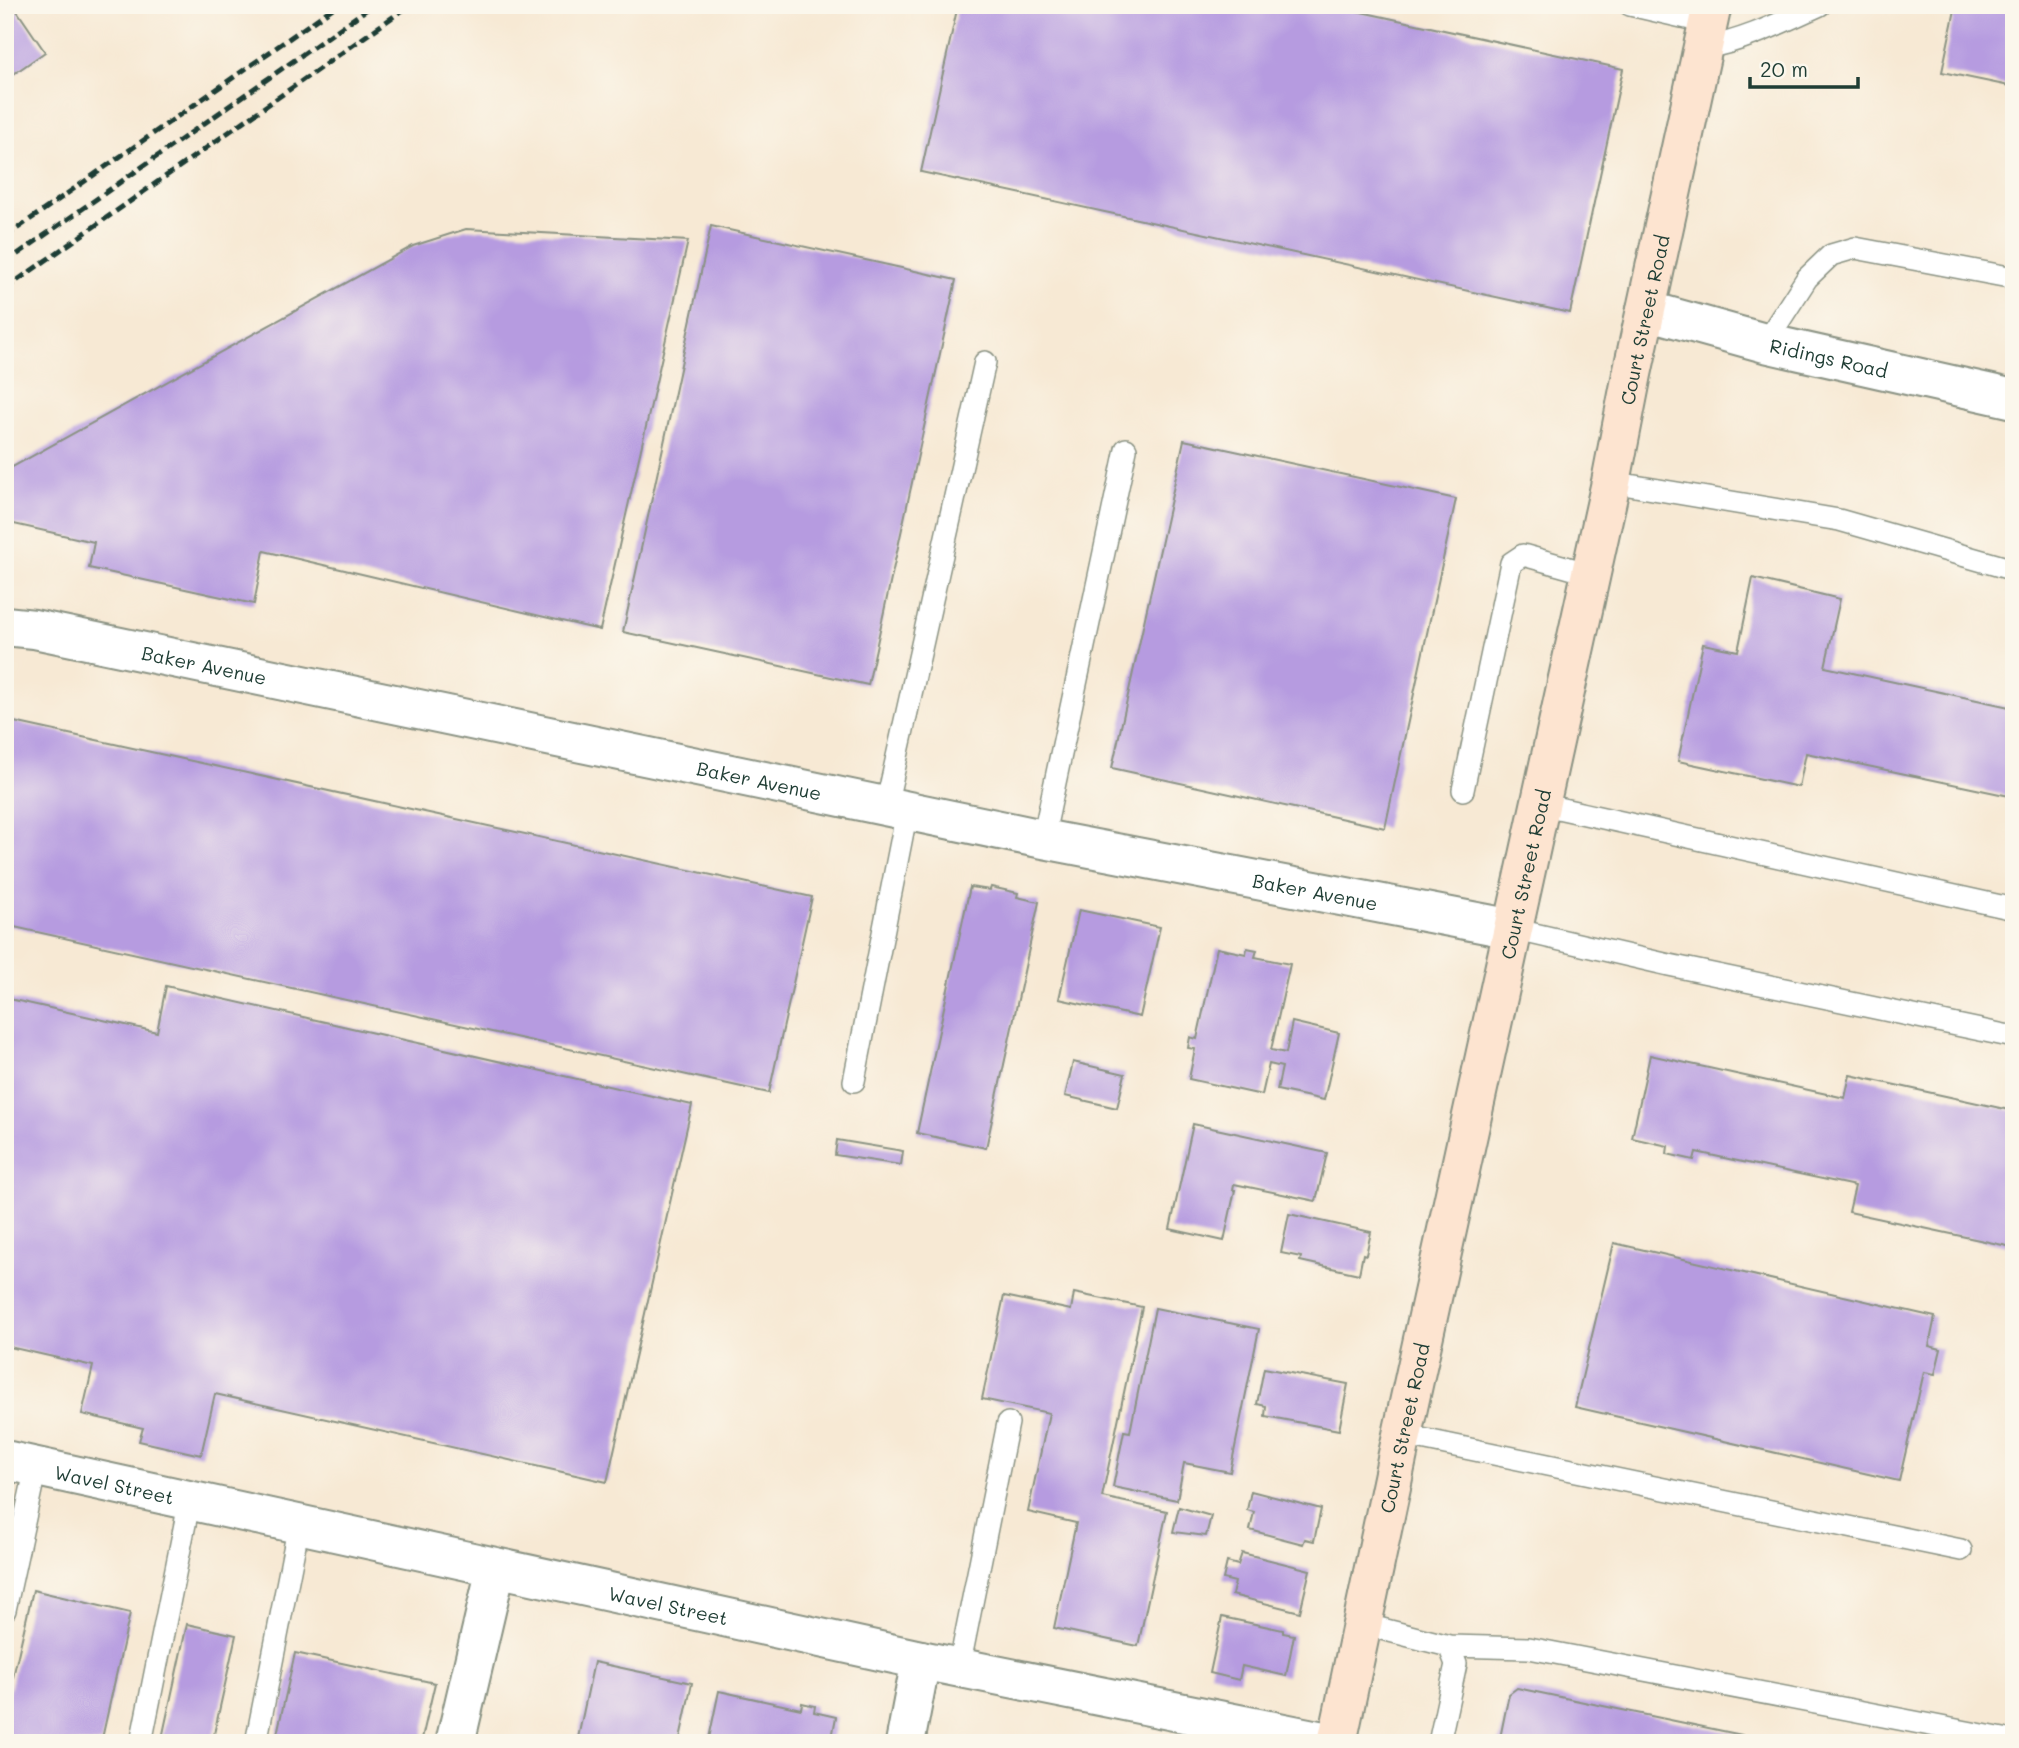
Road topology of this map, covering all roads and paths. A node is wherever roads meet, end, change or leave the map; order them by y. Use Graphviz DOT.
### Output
graph roads {
  1 [pos="1630,5"];
  2 [pos="1819,5"];
  3 [pos="1708,25"];
  4 [pos="2014,278"];
  5 [pos="1646,310"];
  6 [pos="1765,343"];
  7 [pos="985,362"];
  8 [pos="2014,399"];
  9 [pos="1126,449"];
  10 [pos="1611,482"];
  11 [pos="2014,570"];
  12 [pos="1591,574"];
  13 [pos="5,626"];
  14 [pos="1463,790"];
  15 [pos="1540,804"];
  16 [pos="897,809"];
  17 [pos="1043,839"];
  18 [pos="2014,909"];
  19 [pos="1513,929"];
  20 [pos="2014,1037"];
  21 [pos="853,1081"];
  22 [pos="1008,1423"];
  23 [pos="1402,1434"];
  24 [pos="21,1463"];
  25 [pos="190,1499"];
  26 [pos="299,1524"];
  27 [pos="1961,1550"];
  28 [pos="496,1569"];
  29 [pos="5,1610"];
  30 [pos="1362,1624"];
  31 [pos="1450,1646"];
  32 [pos="921,1660"];
  33 [pos="959,1668"];
  34 [pos="2014,1741"];
  35 [pos="141,1743"];
  36 [pos="256,1743"];
  37 [pos="455,1743"];
  38 [pos="905,1743"];
  39 [pos="1335,1743"];
  40 [pos="1439,1743"];
  1 -- 3 [label="lane"];
  2 -- 3 [label="lane"];
  3 -- 5 [label="street, Court Street Road"];
  4 -- 6 [label="lane"];
  5 -- 6 [label="street, Ridings Road"];
  5 -- 10 [label="street, Court Street Road"];
  6 -- 8 [label="street, Ridings Road"];
  7 -- 16 [label="lane"];
  9 -- 17 [label="lane"];
  10 -- 11 [label="lane"];
  10 -- 12 [label="street, Court Street Road"];
  12 -- 14 [label="lane"];
  12 -- 15 [label="street, Court Street Road"];
  13 -- 16 [label="street, Baker Avenue"];
  15 -- 18 [label="lane"];
  15 -- 19 [label="street, Court Street Road"];
  16 -- 17 [label="street, Baker Avenue"];
  16 -- 21 [label="lane"];
  17 -- 19 [label="street, Baker Avenue"];
  19 -- 20 [label="lane"];
  19 -- 23 [label="street, Court Street Road"];
  22 -- 33 [label="lane"];
  23 -- 27 [label="lane"];
  23 -- 30 [label="street, Court Street Road"];
  24 -- 25 [label="street, Wavel Street"];
  24 -- 29 [label="lane"];
  25 -- 26 [label="street, Wavel Street"];
  25 -- 35 [label="lane"];
  26 -- 28 [label="street, Wavel Street"];
  26 -- 36 [label="lane"];
  28 -- 32 [label="street, Wavel Street"];
  28 -- 37 [label="street"];
  30 -- 31 [label="lane"];
  30 -- 39 [label="street, Court Street Road"];
  31 -- 34 [label="lane"];
  31 -- 40 [label="lane"];
  32 -- 33 [label="street, Wavel Street"];
  32 -- 38 [label="street"];
  33 -- 39 [label="street, Wavel Street"];
}
